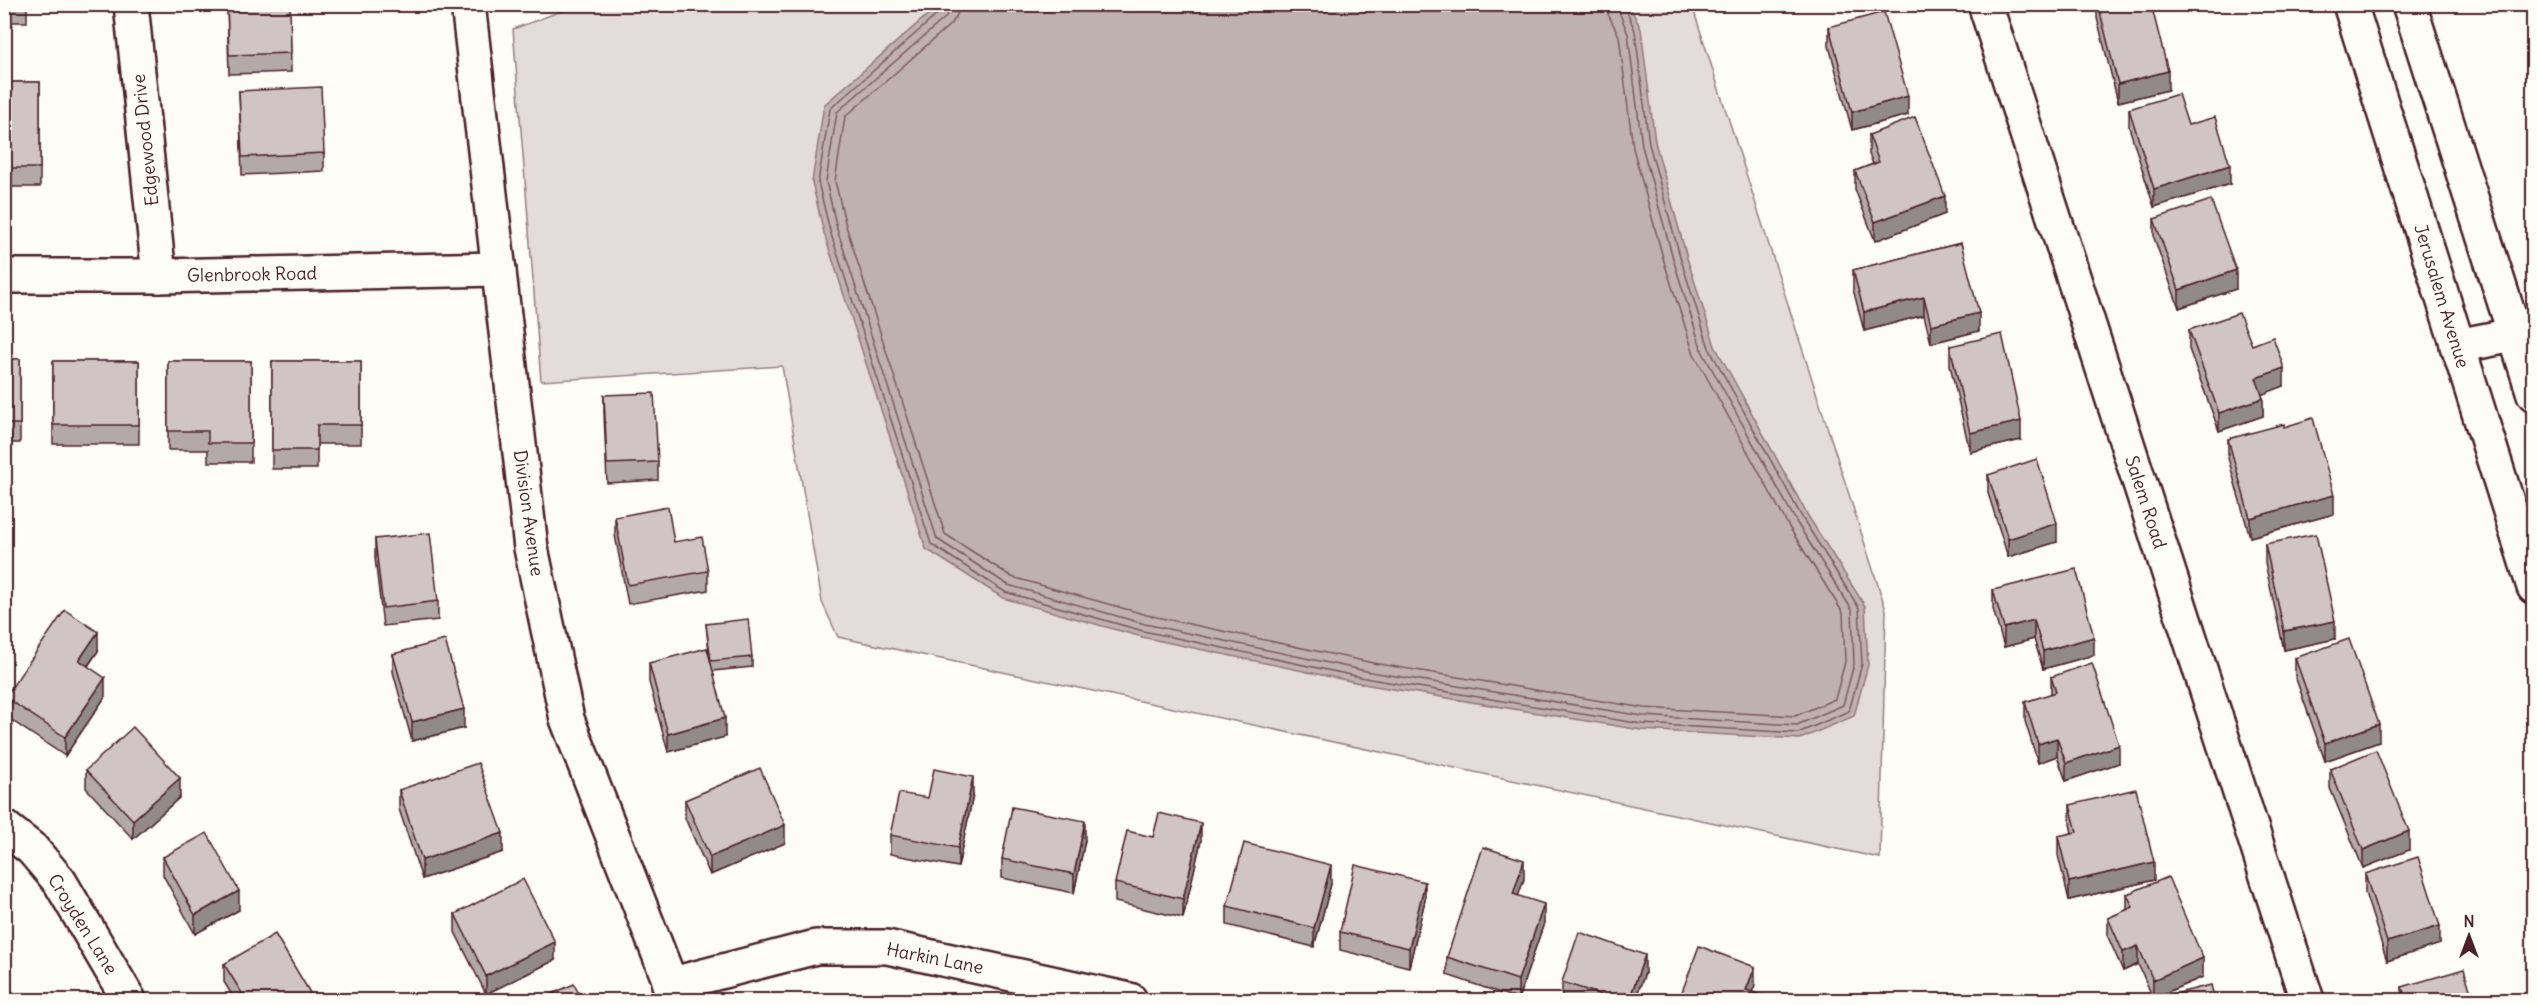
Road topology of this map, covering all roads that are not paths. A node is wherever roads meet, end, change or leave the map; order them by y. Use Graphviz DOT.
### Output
graph roads {
  1 [pos="131,4"];
  2 [pos="468,4"];
  3 [pos="1985,4"];
  4 [pos="2350,4"];
  5 [pos="2409,4"];
  6 [pos="499,269"];
  7 [pos="4,276"];
  8 [pos="159,276"];
  9 [pos="2524,333"];
  10 [pos="2457,346"];
  11 [pos="2534,394"];
  12 [pos="2534,587"];
  13 [pos="4,827"];
  14 [pos="673,992"];
  15 [pos="129,1000"];
  16 [pos="1130,1000"];
  17 [pos="2307,1000"];
  1 -- 8 [label="street, Edgewood Drive"];
  2 -- 6 [label="street, Division Avenue"];
  3 -- 17 [label="street, Salem Road"];
  4 -- 10 [label="street, Jerusalem Avenue"];
  5 -- 9 [label="street"];
  6 -- 8 [label="street, Glenbrook Road"];
  6 -- 14 [label="street, Division Avenue"];
  7 -- 8 [label="street, Glenbrook Road"];
  9 -- 10 [label="street"];
  9 -- 11 [label="street"];
  10 -- 12 [label="street, Jerusalem Avenue"];
  13 -- 15 [label="street, Croyden Lane"];
  14 -- 16 [label="street, Harkin Lane"];
}
